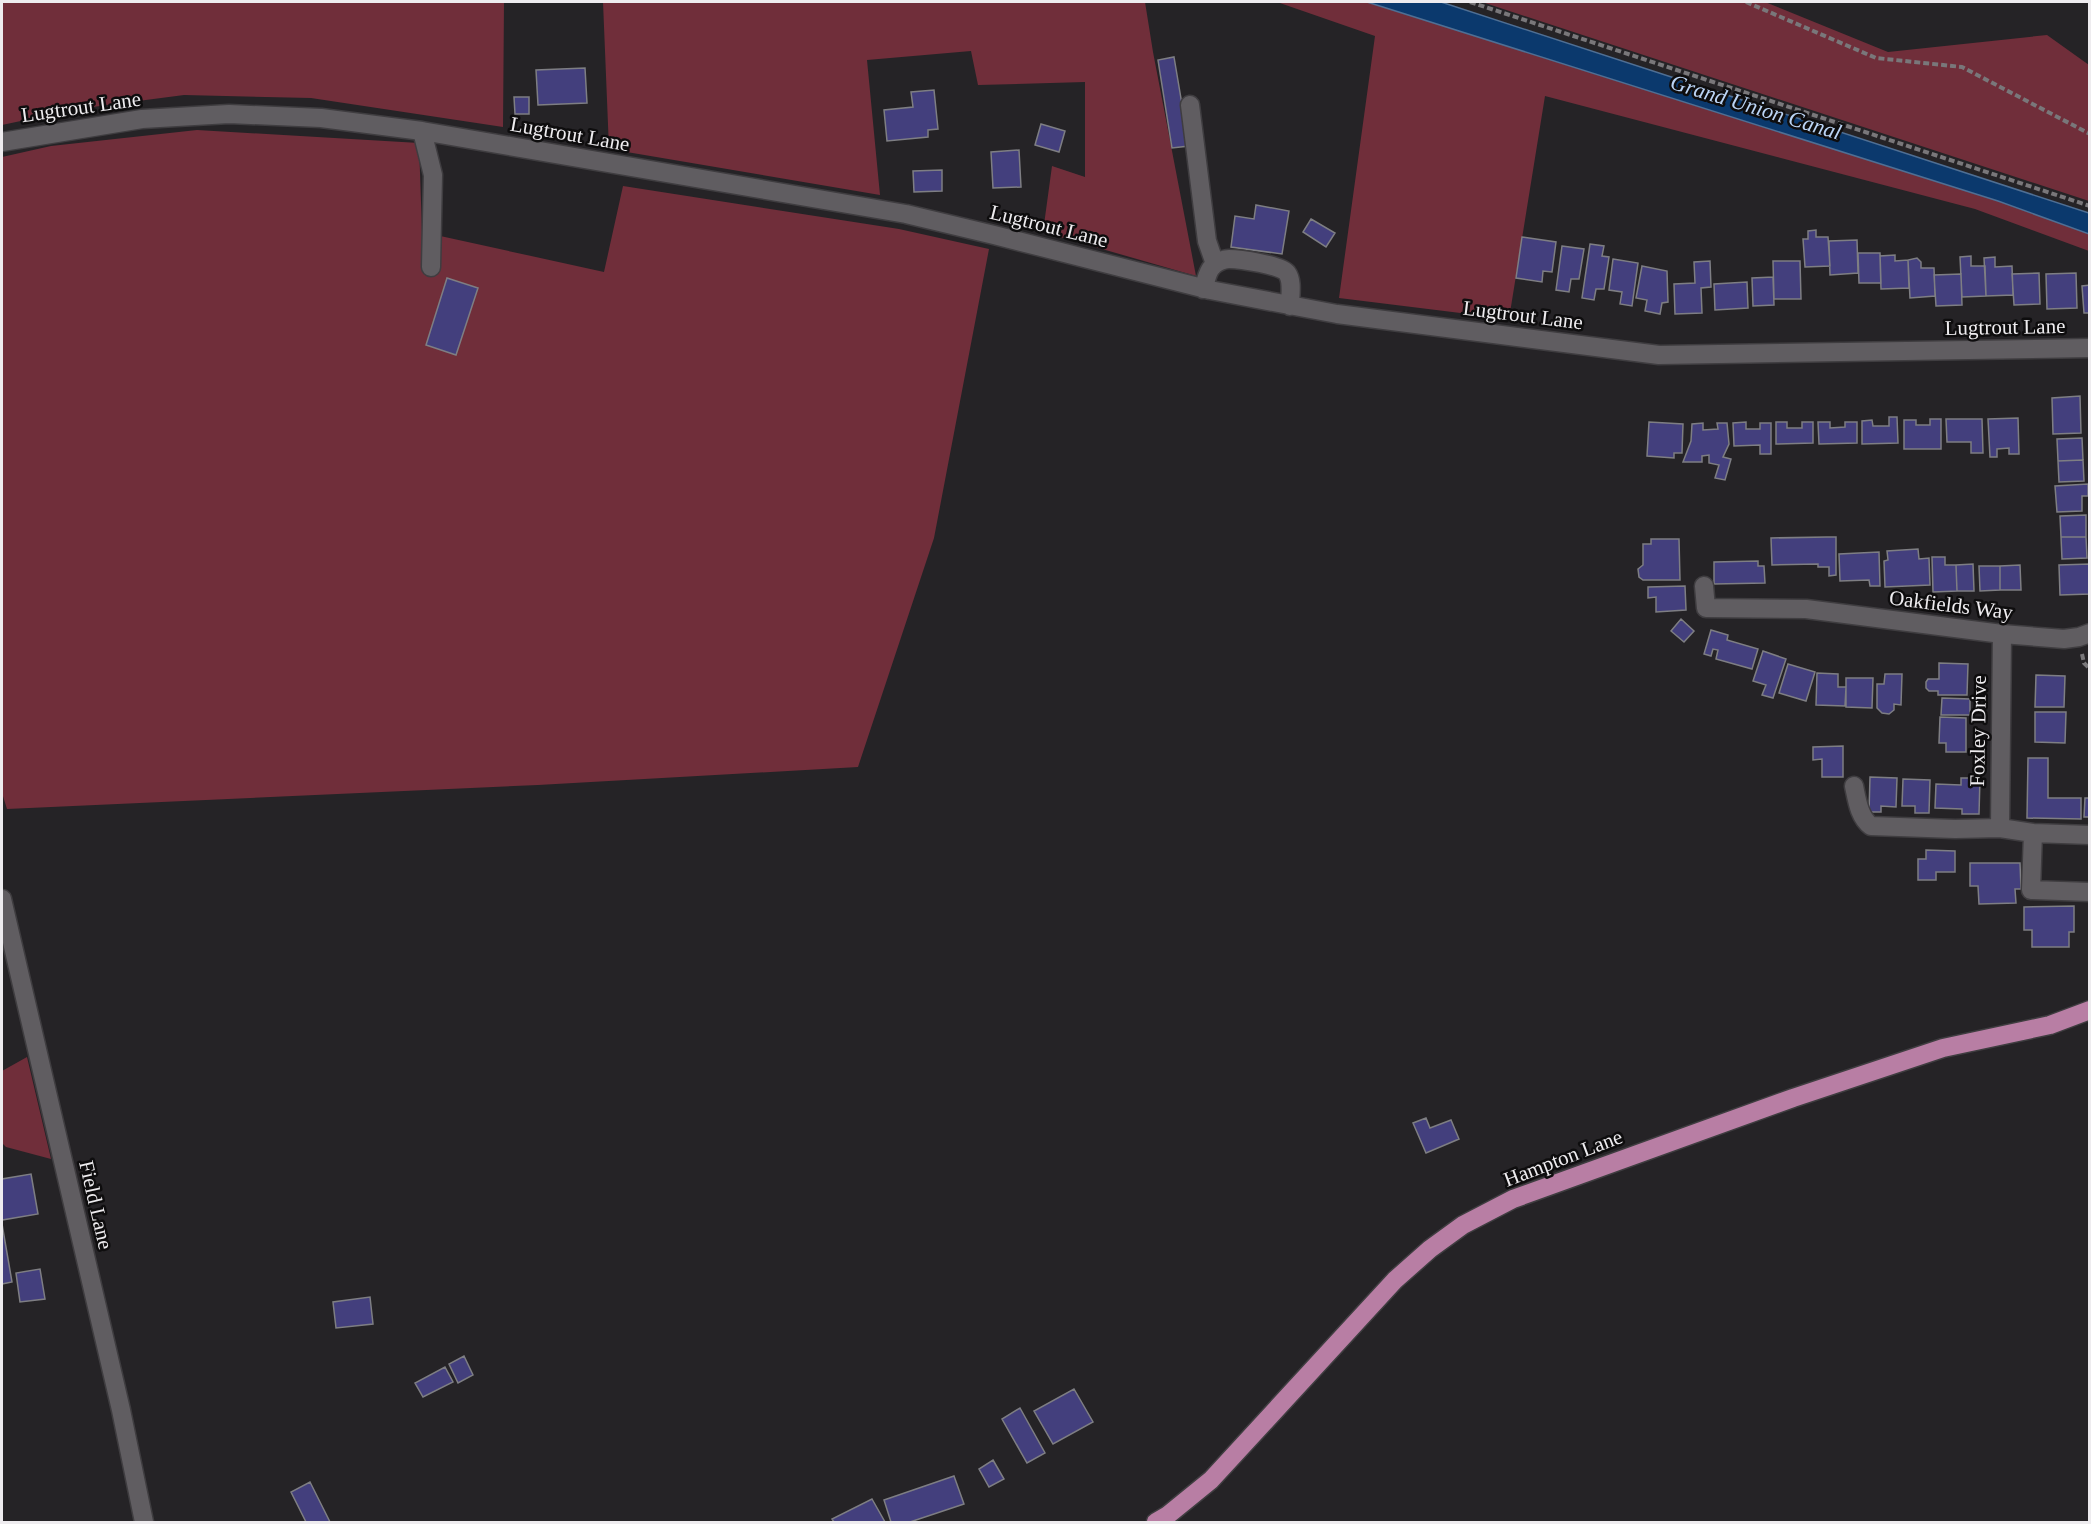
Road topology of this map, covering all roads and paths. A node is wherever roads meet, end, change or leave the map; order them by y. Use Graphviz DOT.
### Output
graph roads {
  1 [pos="1470,2"];
  2 [pos="1746,2"];
  3 [pos="1190,105"];
  4 [pos="422,131"];
  5 [pos="2090,134"];
  6 [pos="2,141"];
  7 [pos="2090,206"];
  8 [pos="1215,264"];
  9 [pos="431,267"];
  10 [pos="1203,289"];
  11 [pos="1290,306"];
  12 [pos="2090,348"];
  13 [pos="1704,586"];
  14 [pos="2090,633"];
  15 [pos="2002,634"];
  16 [pos="1854,786"];
  17 [pos="2000,828"];
  18 [pos="2028,831"];
  19 [pos="2090,835"];
  20 [pos="2090,892"];
  21 [pos="2,899"];
  22 [pos="2090,1010"];
  23 [pos="144,1522"];
  24 [pos="1156,1522"];
  1 -- 7 [label="path"];
  2 -- 5 [label="path"];
  3 -- 8 [label="street"];
  4 -- 6 [label="street, Lugtrout Lane"];
  4 -- 9 [label="street"];
  4 -- 10 [label="street, Lugtrout Lane"];
  8 -- 10 [label="street"];
  8 -- 11 [label="street"];
  10 -- 11 [label="street, Lugtrout Lane"];
  11 -- 12 [label="street, Lugtrout Lane"];
  13 -- 15 [label="street, Oakfields Way"];
  14 -- 15 [label="street, Oakfields Way"];
  15 -- 17 [label="street, Foxley Drive"];
  16 -- 17 [label="street"];
  17 -- 18 [label="street"];
  18 -- 19 [label="street"];
  18 -- 20 [label="street"];
  21 -- 23 [label="street, Field Lane"];
  22 -- 24 [label="main road, Hampton Lane"];
}
